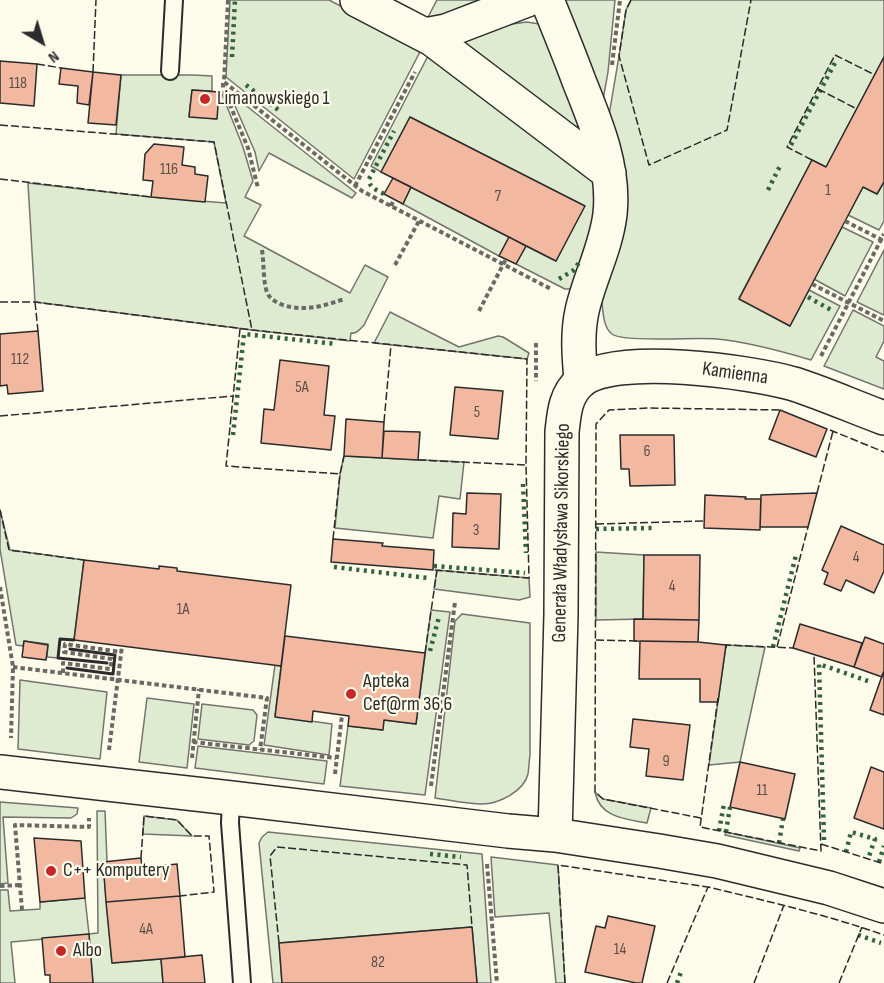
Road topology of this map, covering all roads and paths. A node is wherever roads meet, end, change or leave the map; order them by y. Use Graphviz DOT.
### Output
graph roads {
  1 [pos="174,0"];
  2 [pos="228,0"];
  3 [pos="357,0"];
  4 [pos="526,0"];
  5 [pos="547,0"];
  6 [pos="429,37"];
  7 [pos="170,71"];
  8 [pos="224,82"];
  9 [pos="609,173"];
  10 [pos="355,186"];
  11 [pos="258,188"];
  12 [pos="394,199"];
  13 [pos="391,206"];
  14 [pos="419,221"];
  15 [pos="845,221"];
  16 [pos="884,234"];
  17 [pos="883,240"];
  18 [pos="262,250"];
  19 [pos="506,259"];
  20 [pos="503,264"];
  21 [pos="396,265"];
  22 [pos="812,284"];
  23 [pos="552,290"];
  24 [pos="344,299"];
  25 [pos="849,303"];
  26 [pos="479,311"];
  27 [pos="884,321"];
  28 [pos="536,343"];
  29 [pos="818,363"];
  30 [pos="581,380"];
  31 [pos="536,383"];
  32 [pos="884,418"];
  33 [pos="0,586"];
  34 [pos="455,602"];
  35 [pos="13,667"];
  36 [pos="63,673"];
  37 [pos="118,680"];
  38 [pos="199,690"];
  39 [pos="342,715"];
  40 [pos="193,742"];
  41 [pos="260,750"];
  42 [pos="109,753"];
  43 [pos="336,758"];
  44 [pos="191,763"];
  45 [pos="5,773"];
  46 [pos="334,780"];
  47 [pos="430,790"];
  48 [pos="231,798"];
  49 [pos="88,816"];
  50 [pos="555,835"];
  51 [pos="487,861"];
  52 [pos="20,885"];
  53 [pos="0,886"];
  54 [pos="884,906"];
  55 [pos="22,910"];
  56 [pos="242,983"];
  57 [pos="497,983"];
  1 -- 7 [label="lane"];
  2 -- 8 [label="path"];
  3 -- 6 [label="street"];
  4 -- 6 [label="street"];
  5 -- 9 [label="street"];
  6 -- 9 [label="street"];
  6 -- 10 [label="path"];
  8 -- 10 [label="path"];
  8 -- 11 [label="path"];
  9 -- 30 [label="street"];
  10 -- 13 [label="path"];
  12 -- 13 [label="path"];
  13 -- 14 [label="path"];
  14 -- 20 [label="path"];
  14 -- 21 [label="path"];
  15 -- 17 [label="path"];
  16 -- 17 [label="path"];
  17 -- 25 [label="path"];
  18 -- 24 [label="path"];
  19 -- 20 [label="path"];
  20 -- 23 [label="path"];
  20 -- 26 [label="path"];
  22 -- 25 [label="path"];
  25 -- 27 [label="path"];
  25 -- 29 [label="path"];
  28 -- 31 [label="path"];
  30 -- 32 [label="street, Kamienna"];
  30 -- 50 [label="street, Generała Władysława Sikorskiego"];
  33 -- 35 [label="path"];
  34 -- 47 [label="path"];
  35 -- 36 [label="path"];
  35 -- 45 [label="path"];
  36 -- 37 [label="path"];
  36 -- 37 [label="path"];
  37 -- 38 [label="path"];
  37 -- 42 [label="path"];
  38 -- 40 [label="path"];
  38 -- 41 [label="path"];
  39 -- 43 [label="path"];
  40 -- 41 [label="path"];
  40 -- 44 [label="path"];
  41 -- 43 [label="path"];
  43 -- 46 [label="path"];
  45 -- 48 [label="street"];
  48 -- 50 [label="street"];
  48 -- 56 [label="lane"];
  49 -- 52 [label="path"];
  50 -- 54 [label="street"];
  51 -- 57 [label="path"];
  52 -- 53 [label="path"];
  52 -- 55 [label="path"];
}
